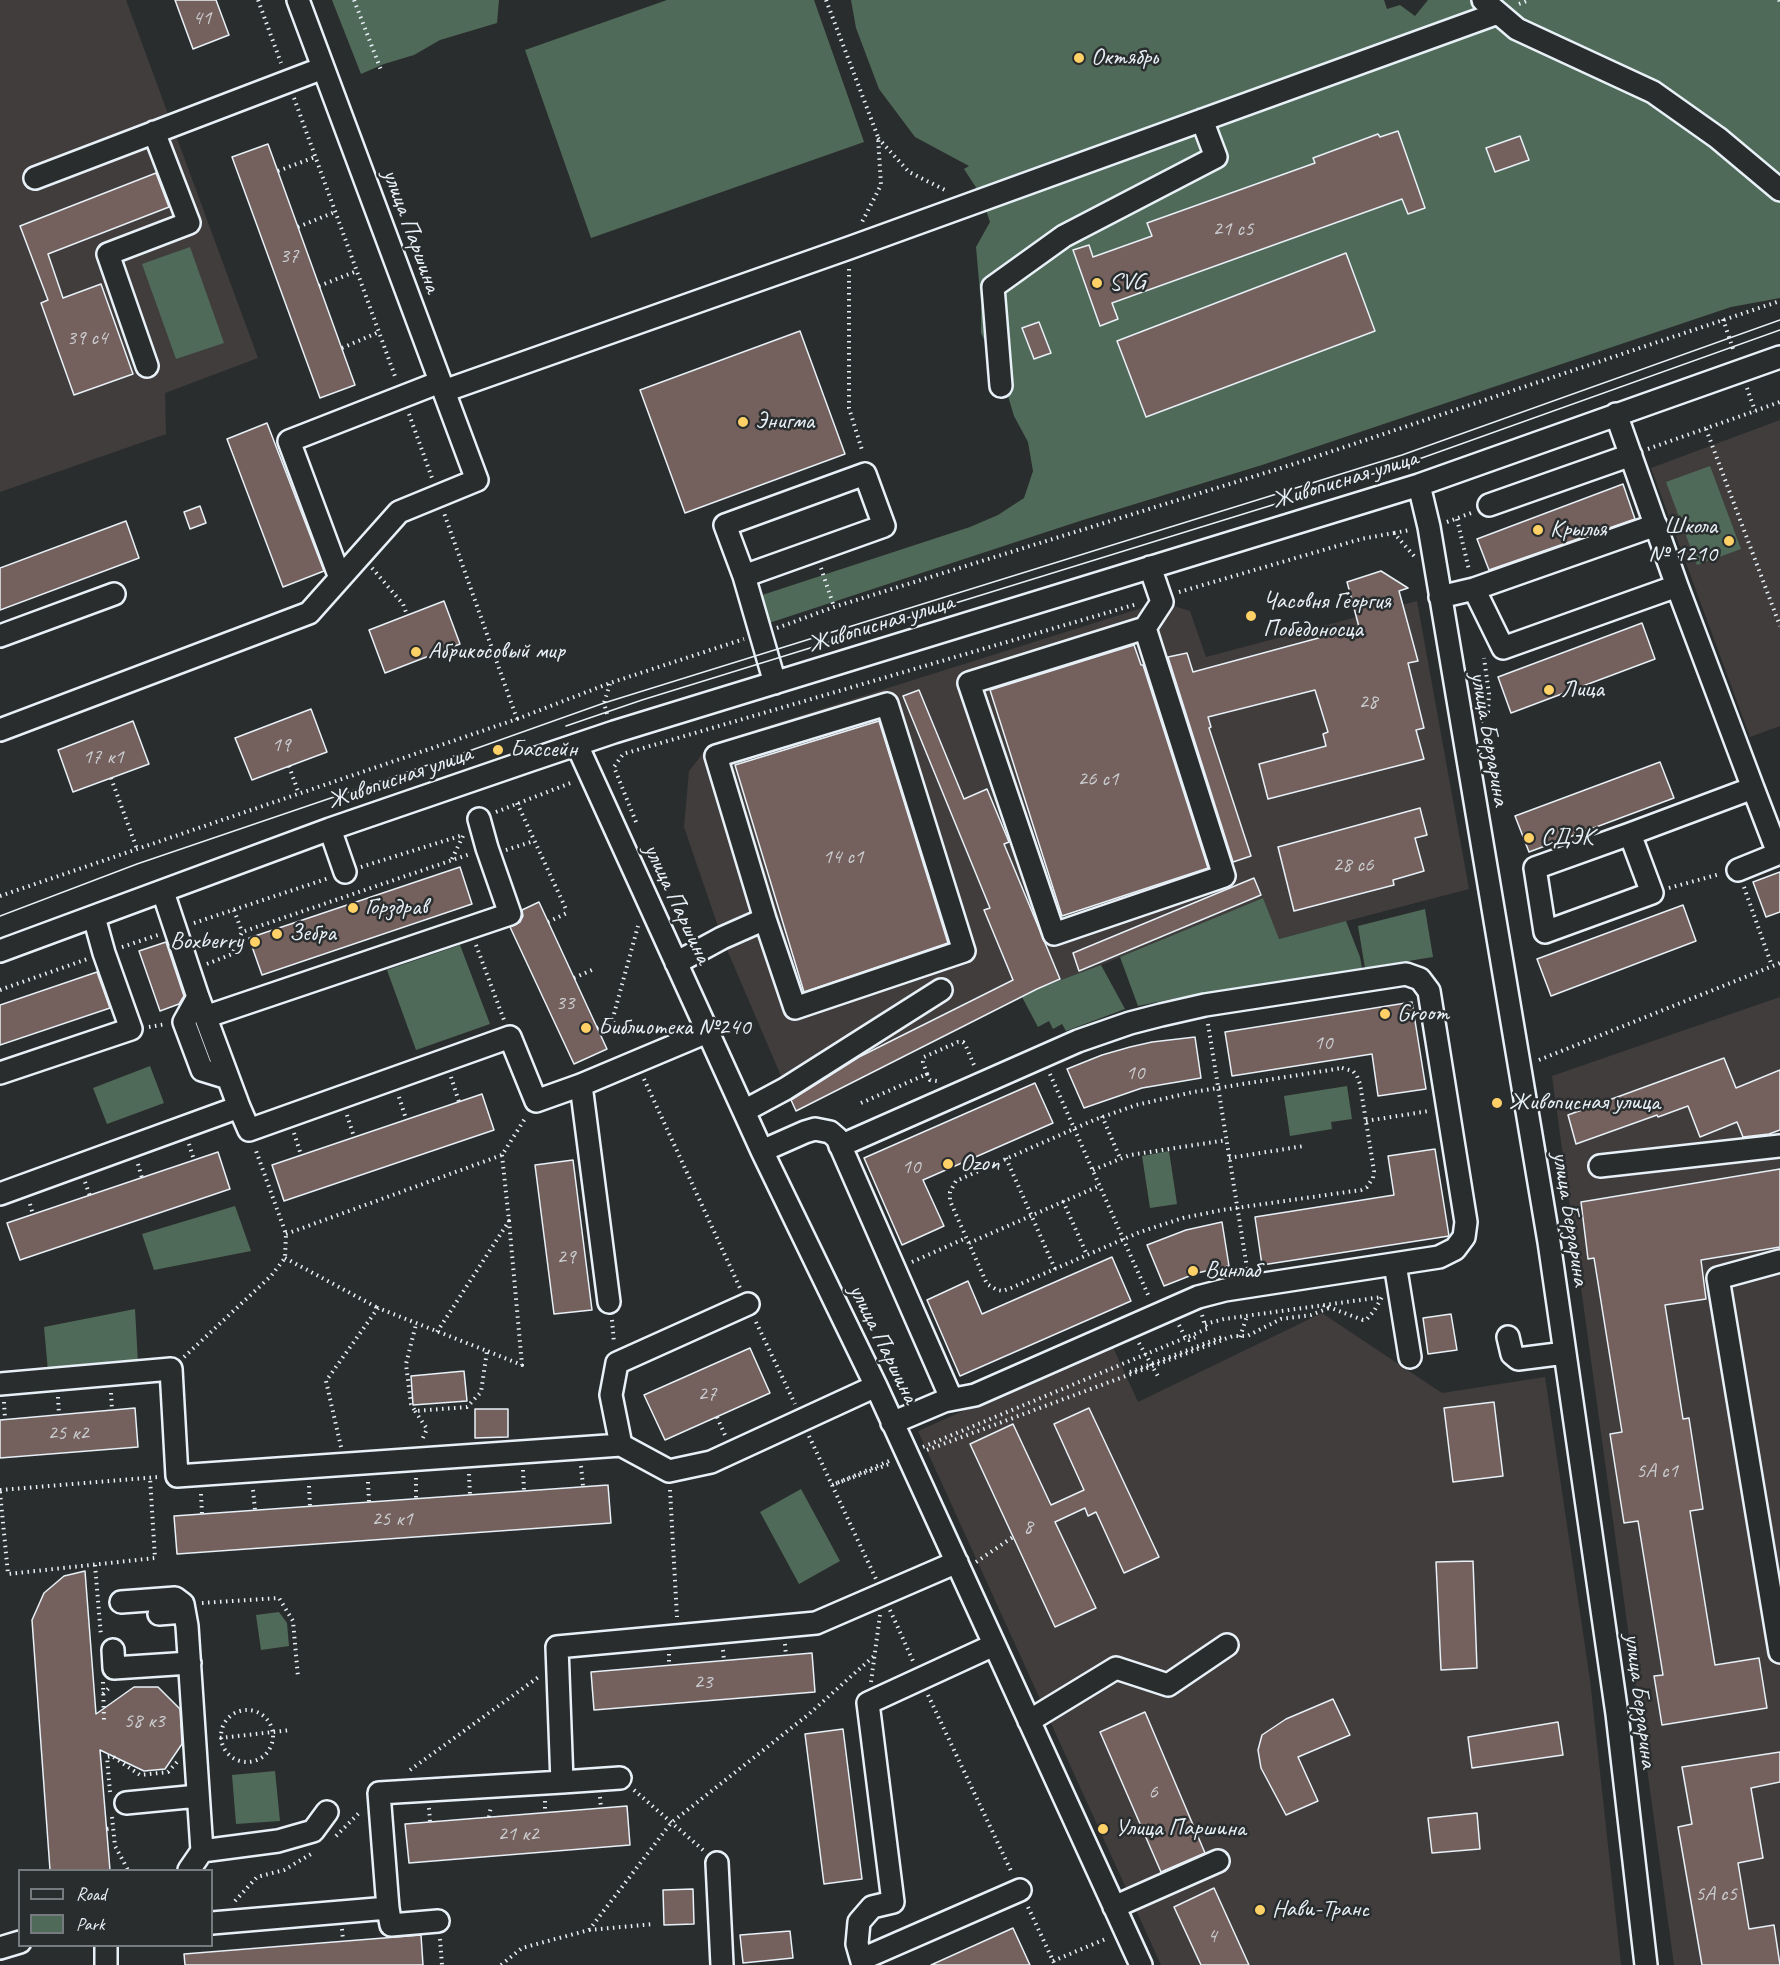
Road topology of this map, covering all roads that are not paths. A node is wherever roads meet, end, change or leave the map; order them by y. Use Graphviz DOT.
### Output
graph roads {
  1 [pos="298,0"];
  2 [pos="1491,6"];
  3 [pos="323,68"];
  4 [pos="1202,120"];
  5 [pos="154,132"];
  6 [pos="35,178"];
  7 [pos="1780,190"];
  8 [pos="1780,357"];
  9 [pos="147,366"];
  10 [pos="1001,386"];
  11 [pos="442,387"];
  12 [pos="1616,414"];
  13 [pos="1630,455"];
  14 [pos="1419,484"];
  15 [pos="1489,505"];
  16 [pos="1656,525"];
  17 [pos="1150,567"];
  18 [pos="744,576"];
  19 [pos="340,578"];
  20 [pos="1677,586"];
  21 [pos="1474,590"];
  22 [pos="114,594"];
  23 [pos="1440,597"];
  24 [pos="1145,628"];
  25 [pos="0,636"];
  26 [pos="775,683"];
  27 [pos="0,730"];
  28 [pos="578,745"];
  29 [pos="1753,788"];
  30 [pos="479,819"];
  31 [pos="330,830"];
  32 [pos="1630,834"];
  33 [pos="1779,853"];
  34 [pos="1738,870"];
  35 [pos="345,872"];
  36 [pos="163,892"];
  37 [pos="94,917"];
  38 [pos="765,919"];
  39 [pos="0,951"];
  40 [pos="676,963"];
  41 [pos="941,990"];
  42 [pos="201,1007"];
  43 [pos="707,1032"];
  44 [pos="0,1073"];
  45 [pos="228,1078"];
  46 [pos="581,1085"];
  47 [pos="239,1107"];
  48 [pos="744,1112"];
  49 [pos="840,1146"];
  50 [pos="1780,1146"];
  51 [pos="762,1151"];
  52 [pos="1600,1166"];
  53 [pos="0,1194"];
  54 [pos="1780,1261"];
  55 [pos="1395,1264"];
  56 [pos="609,1302"];
  57 [pos="748,1304"];
  58 [pos="1508,1337"];
  59 [pos="1565,1353"];
  60 [pos="1410,1358"];
  61 [pos="0,1384"];
  62 [pos="876,1386"];
  63 [pos="951,1398"];
  64 [pos="892,1423"];
  65 [pos="621,1445"];
  66 [pos="957,1562"];
  67 [pos="121,1602"];
  68 [pos="184,1608"];
  69 [pos="159,1614"];
  70 [pos="994,1645"];
  71 [pos="1227,1645"];
  72 [pos="113,1650"];
  73 [pos="1780,1652"];
  74 [pos="190,1663"];
  75 [pos="1029,1721"];
  76 [pos="620,1778"];
  77 [pos="562,1782"];
  78 [pos="198,1796"];
  79 [pos="116,1807"];
  80 [pos="327,1812"];
  81 [pos="197,1846"];
  82 [pos="1218,1861"];
  83 [pos="717,1863"];
  84 [pos="189,1869"];
  85 [pos="1020,1890"];
  86 [pos="1114,1907"];
  87 [pos="388,1908"];
  88 [pos="438,1921"];
  89 [pos="213,1923"];
  90 [pos="18,1943"];
  91 [pos="105,1947"];
  92 [pos="0,1948"];
  93 [pos="862,1962"];
  94 [pos="1136,1963"];
  95 [pos="106,1965"];
  96 [pos="722,1965"];
  97 [pos="1646,1965"];
  1 -- 3 [label="street, улица Паршина"];
  2 -- 4 [label="street"];
  2 -- 7 [label="street"];
  3 -- 5 [label="street"];
  3 -- 11 [label="street, улица Паршина"];
  4 -- 10 [label="street"];
  4 -- 11 [label="street"];
  5 -- 6 [label="street"];
  5 -- 9 [label="street"];
  8 -- 12 [label="street, Живописная улица"];
  11 -- 19 [label="street, улица Паршина"];
  11 -- 19 [label="street"];
  12 -- 13 [label="street"];
  12 -- 14 [label="street, Живописная улица"];
  13 -- 15 [label="street"];
  13 -- 16 [label="street"];
  14 -- 17 [label="street, Живописная улица"];
  14 -- 23 [label="street, улица Берзарина"];
  16 -- 20 [label="street"];
  16 -- 21 [label="street"];
  17 -- 24 [label="street"];
  17 -- 26 [label="street, Живописная улица"];
  18 -- 18 [label="street"];
  18 -- 26 [label="street"];
  19 -- 27 [label="street"];
  20 -- 21 [label="street"];
  20 -- 29 [label="street"];
  21 -- 23 [label="street"];
  22 -- 25 [label="street"];
  23 -- 59 [label="street, улица Берзарина"];
  24 -- 24 [label="street"];
  26 -- 28 [label="street, Живописная улица"];
  28 -- 31 [label="street, Живописная улица"];
  28 -- 40 [label="street, улица Паршина"];
  29 -- 32 [label="street"];
  29 -- 33 [label="street"];
  30 -- 42 [label="street"];
  31 -- 35 [label="street"];
  31 -- 36 [label="street, Живописная улица"];
  32 -- 32 [label="street"];
  33 -- 34 [label="street"];
  36 -- 37 [label="street, Живописная улица"];
  36 -- 42 [label="street"];
  37 -- 39 [label="street, Живописная улица"];
  37 -- 44 [label="street"];
  38 -- 38 [label="street"];
  38 -- 40 [label="street"];
  40 -- 43 [label="street, улица Паршина"];
  41 -- 48 [label="street"];
  42 -- 45 [label="street"];
  42 -- 45 [label="street"];
  43 -- 46 [label="street"];
  43 -- 48 [label="street, улица Паршина"];
  45 -- 47 [label="street"];
  46 -- 47 [label="street"];
  46 -- 56 [label="street"];
  47 -- 53 [label="street"];
  48 -- 51 [label="street, улица Паршина"];
  49 -- 51 [label="street"];
  49 -- 55 [label="street"];
  49 -- 63 [label="street"];
  50 -- 52 [label="street"];
  51 -- 62 [label="street, улица Паршина"];
  54 -- 73 [label="street"];
  55 -- 60 [label="street"];
  55 -- 63 [label="street"];
  57 -- 65 [label="street"];
  58 -- 59 [label="street"];
  59 -- 97 [label="street, улица Берзарина"];
  61 -- 65 [label="street"];
  62 -- 64 [label="street, улица Паршина"];
  62 -- 65 [label="street"];
  63 -- 64 [label="street"];
  64 -- 66 [label="street, улица Паршина"];
  66 -- 70 [label="street, улица Паршина"];
  66 -- 77 [label="street"];
  67 -- 68 [label="street"];
  68 -- 69 [label="street"];
  68 -- 74 [label="street"];
  70 -- 75 [label="street, улица Паршина"];
  70 -- 93 [label="street"];
  71 -- 75 [label="street"];
  72 -- 74 [label="street"];
  74 -- 78 [label="street"];
  75 -- 86 [label="street, улица Паршина"];
  76 -- 77 [label="street"];
  77 -- 87 [label="street"];
  78 -- 79 [label="street"];
  78 -- 81 [label="street"];
  80 -- 81 [label="street"];
  81 -- 84 [label="street"];
  82 -- 86 [label="street"];
  83 -- 96 [label="street"];
  85 -- 93 [label="street"];
  86 -- 94 [label="street, улица Паршина"];
  87 -- 88 [label="street"];
  87 -- 89 [label="street"];
  90 -- 92 [label="street"];
  91 -- 95 [label="street"];
}
